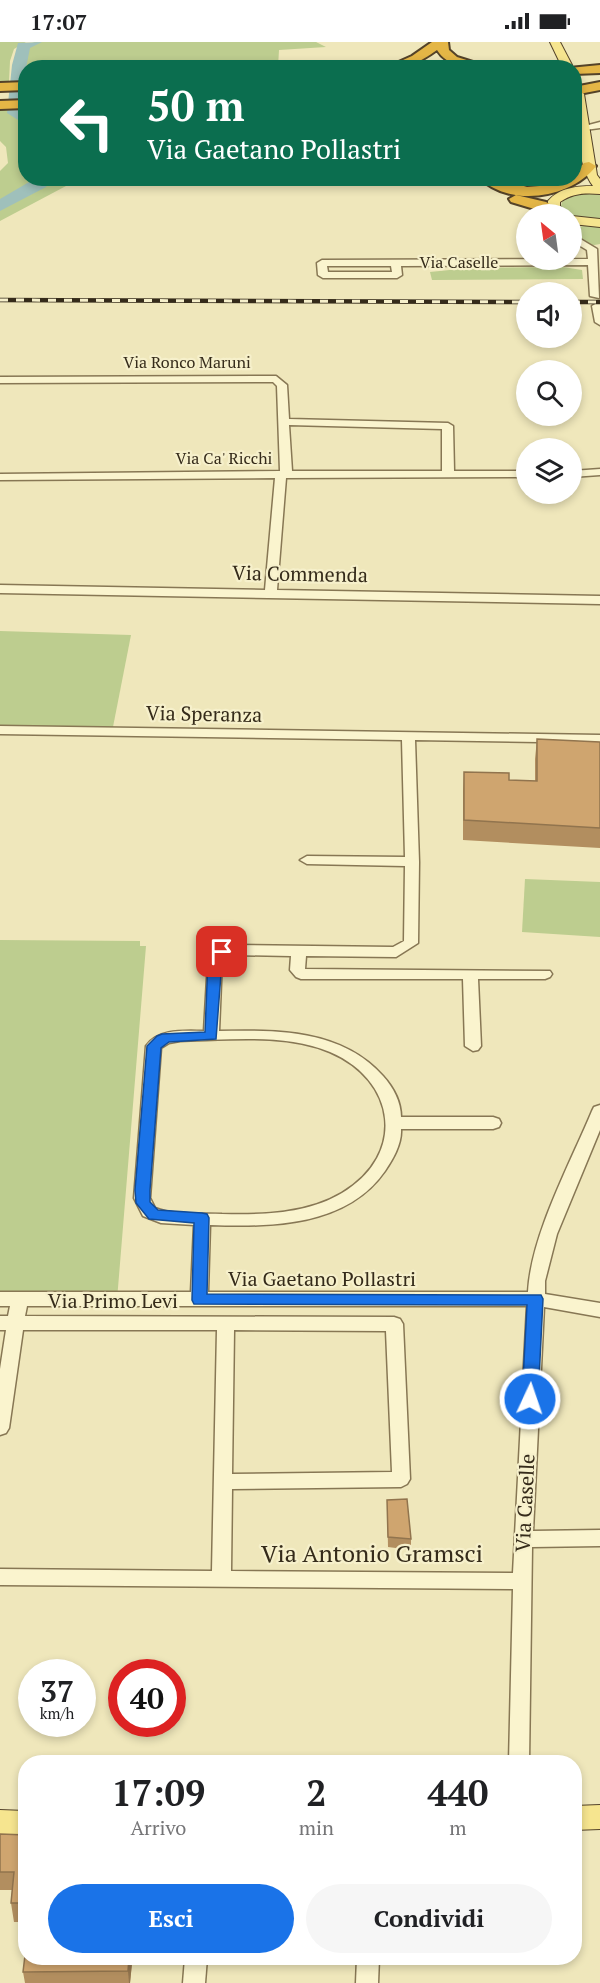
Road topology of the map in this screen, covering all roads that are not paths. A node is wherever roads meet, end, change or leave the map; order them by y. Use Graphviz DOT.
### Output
graph roads {
  1 [pos="441,42"];
  2 [pos="555,42"];
  3 [pos="413,60"];
  4 [pos="453,60"];
  5 [pos="567,60"];
  6 [pos="582,70"];
  7 [pos="598,74"];
  8 [pos="582,75"];
  9 [pos="582,84"];
  10 [pos="18,86"];
  11 [pos="600,86"];
  12 [pos="0,87"];
  13 [pos="582,88"];
  14 [pos="18,92"];
  15 [pos="0,93"];
  16 [pos="0,99"];
  17 [pos="18,99"];
  18 [pos="18,104"];
  19 [pos="0,105"];
  20 [pos="582,116"];
  21 [pos="600,125"];
  22 [pos="585,127"];
  23 [pos="590,171"];
  24 [pos="582,177"];
  25 [pos="492,186"];
  26 [pos="503,186"];
  27 [pos="563,186"];
  28 [pos="600,188"];
  29 [pos="575,190"];
  30 [pos="560,196"];
  31 [pos="526,201"];
  32 [pos="534,204"];
  33 [pos="554,204"];
  34 [pos="582,221"];
  35 [pos="597,223"];
  36 [pos="582,227"];
  37 [pos="595,245"];
  38 [pos="396,262"];
  39 [pos="594,262"];
  40 [pos="600,322"];
  41 [pos="0,380"];
  42 [pos="284,422"];
  43 [pos="600,472"];
  44 [pos="582,473"];
  45 [pos="284,474"];
  46 [pos="448,474"];
  47 [pos="516,474"];
  48 [pos="0,477"];
  49 [pos="0,589"];
  50 [pos="271,593"];
  51 [pos="600,600"];
  52 [pos="0,730"];
  53 [pos="408,737"];
  54 [pos="600,740"];
  55 [pos="307,860"];
  56 [pos="412,862"];
  57 [pos="299,951"];
  58 [pos="470,974"];
  59 [pos="545,974"];
  60 [pos="211,1036"];
  61 [pos="473,1046"];
  62 [pos="600,1111"];
  63 [pos="396,1123"];
  64 [pos="493,1123"];
  65 [pos="202,1218"];
  66 [pos="0,1299"];
  67 [pos="19,1299"];
  68 [pos="536,1299"];
  69 [pos="200,1300"];
  70 [pos="600,1310"];
  71 [pos="7,1323"];
  72 [pos="226,1323"];
  73 [pos="0,1428"];
  74 [pos="222,1482"];
  75 [pos="600,1538"];
  76 [pos="523,1539"];
  77 [pos="0,1577"];
  78 [pos="221,1578"];
  79 [pos="522,1581"];
  80 [pos="519,1755"];
  81 [pos="600,1817"];
  82 [pos="582,1818"];
  83 [pos="0,1822"];
  84 [pos="18,1823"];
  85 [pos="195,1965"];
  86 [pos="368,1965"];
  87 [pos="194,1983"];
  88 [pos="367,1983"];
  1 -- 3 [label="highway"];
  1 -- 4 [label="highway"];
  2 -- 5 [label="main road"];
  6 -- 7 [label="highway"];
  7 -- 8 [label="highway"];
  7 -- 9 [label="highway"];
  10 -- 12 [label="highway"];
  11 -- 13 [label="highway"];
  14 -- 15 [label="highway"];
  16 -- 17 [label="highway"];
  18 -- 19 [label="highway"];
  20 -- 22 [label="main road"];
  21 -- 22 [label="street"];
  22 -- 23 [label="main road"];
  23 -- 24 [label="highway"];
  23 -- 28 [label="main road"];
  23 -- 29 [label="main road"];
  25 -- 31 [label="highway"];
  26 -- 27 [label="highway"];
  28 -- 29 [label="main road"];
  29 -- 30 [label="main road"];
  30 -- 31 [label="highway"];
  30 -- 33 [label="main road"];
  31 -- 32 [label="highway"];
  34 -- 35 [label="main road"];
  35 -- 36 [label="street"];
  37 -- 39 [label="street"];
  38 -- 38 [label="street, Via Caselle"];
  38 -- 39 [label="street, Via Caselle"];
  39 -- 40 [label="street"];
  41 -- 42 [label="street, Via Ronco Maruni"];
  42 -- 45 [label="street, Via Ronco Maruni"];
  42 -- 46 [label="street, Via Ca' Ricchi"];
  43 -- 44 [label="street"];
  45 -- 46 [label="street, Via Ca' Ricchi"];
  45 -- 48 [label="street, Via Ca' Ricchi"];
  45 -- 50 [label="street, Via Ronco Maruni"];
  46 -- 47 [label="street, Via Ca' Ricchi"];
  49 -- 50 [label="street, Via Commenda"];
  50 -- 51 [label="street, Via Commenda"];
  52 -- 53 [label="street, Via Speranza"];
  53 -- 54 [label="street, Via Speranza"];
  53 -- 56 [label="street"];
  55 -- 56 [label="street"];
  56 -- 57 [label="street"];
  57 -- 58 [label="street"];
  57 -- 60 [label="street"];
  58 -- 59 [label="street"];
  58 -- 61 [label="street"];
  60 -- 63 [label="street"];
  60 -- 65 [label="street"];
  62 -- 68 [label="street, Via Caselle"];
  63 -- 64 [label="street"];
  63 -- 65 [label="street"];
  65 -- 69 [label="street"];
  66 -- 67 [label="street, Via Gaetano Pollastri"];
  67 -- 69 [label="street, Via Gaetano Pollastri"];
  67 -- 71 [label="street"];
  68 -- 69 [label="street, Via Gaetano Pollastri"];
  68 -- 70 [label="street, Via Gaetano Pollastri"];
  68 -- 76 [label="street, Via Caselle"];
  71 -- 72 [label="street, Via Primo Levi"];
  71 -- 73 [label="street"];
  72 -- 74 [label="street"];
  72 -- 74 [label="street, Via Primo Levi"];
  74 -- 78 [label="street"];
  75 -- 76 [label="street"];
  76 -- 79 [label="street, Via Caselle"];
  77 -- 78 [label="street, Via Antonio Gramsci"];
  78 -- 79 [label="street, Via Antonio Gramsci"];
  79 -- 80 [label="street, Via Caselle"];
  81 -- 82 [label="main road"];
  83 -- 84 [label="main road"];
  85 -- 87 [label="street"];
  86 -- 88 [label="street"];
}
